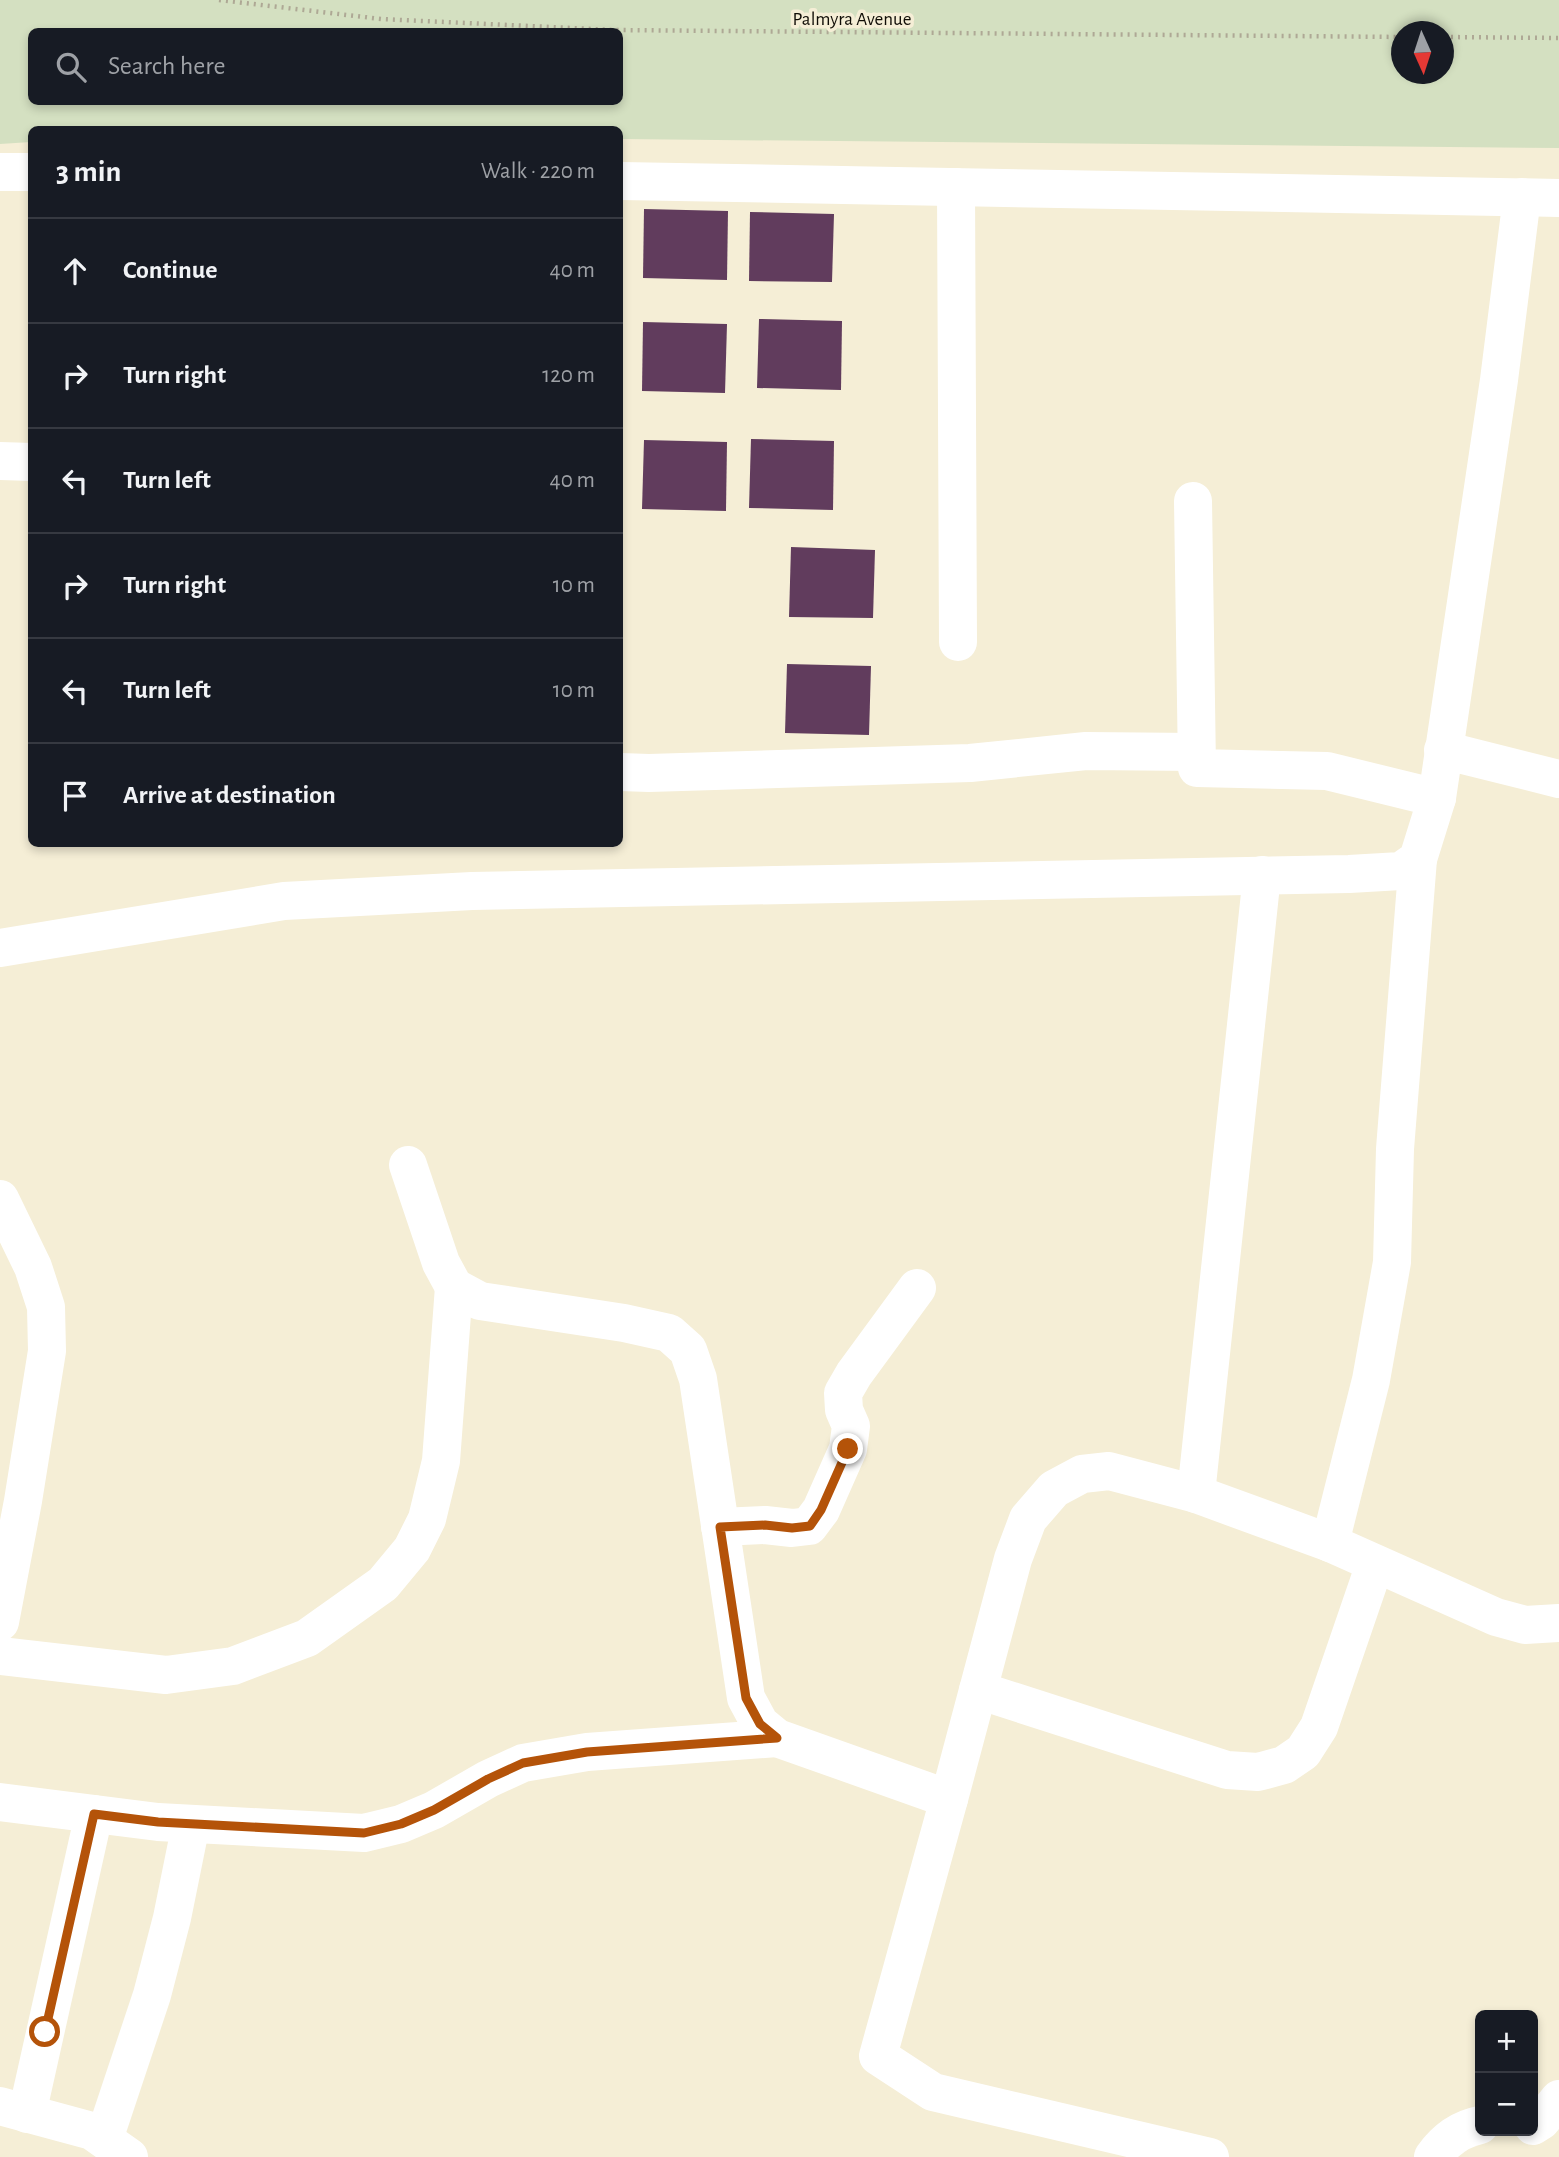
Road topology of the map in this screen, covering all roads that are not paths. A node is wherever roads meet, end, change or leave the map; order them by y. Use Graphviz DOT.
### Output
graph roads {
  1 [pos="0,172"];
  2 [pos="28,172"];
  3 [pos="623,181"];
  4 [pos="956,187"];
  5 [pos="1521,197"];
  6 [pos="1559,198"];
  7 [pos="0,461"];
  8 [pos="28,462"];
  9 [pos="1193,501"];
  10 [pos="958,642"];
  11 [pos="1443,750"];
  12 [pos="1196,751"];
  13 [pos="623,772"];
  14 [pos="1559,779"];
  15 [pos="1437,798"];
  16 [pos="1418,859"];
  17 [pos="1262,875"];
  18 [pos="0,948"];
  19 [pos="408,1165"];
  20 [pos="0,1199"];
  21 [pos="454,1287"];
  22 [pos="917,1288"];
  23 [pos="1196,1494"];
  24 [pos="720,1527"];
  25 [pos="1330,1544"];
  26 [pos="1375,1564"];
  27 [pos="0,1622"];
  28 [pos="1559,1623"];
  29 [pos="0,1656"];
  30 [pos="978,1690"];
  31 [pos="777,1738"];
  32 [pos="949,1800"];
  33 [pos="0,1802"];
  34 [pos="94,1814"];
  35 [pos="191,1824"];
  36 [pos="1559,2099"];
  37 [pos="13,2110"];
  38 [pos="1538,2123"];
  39 [pos="1475,2126"];
  40 [pos="117,2148"];
  41 [pos="1210,2157"];
  42 [pos="1433,2157"];
  1 -- 2 [label="street"];
  3 -- 4 [label="street"];
  4 -- 5 [label="street"];
  4 -- 10 [label="street"];
  5 -- 6 [label="street"];
  5 -- 11 [label="street"];
  7 -- 8 [label="street"];
  9 -- 12 [label="street"];
  11 -- 14 [label="street"];
  11 -- 15 [label="street"];
  12 -- 13 [label="street"];
  12 -- 15 [label="street"];
  15 -- 16 [label="street"];
  16 -- 17 [label="street"];
  16 -- 25 [label="street"];
  17 -- 18 [label="street"];
  17 -- 23 [label="street"];
  19 -- 21 [label="street"];
  20 -- 27 [label="street"];
  21 -- 24 [label="street"];
  21 -- 29 [label="street"];
  22 -- 24 [label="street"];
  23 -- 25 [label="street"];
  23 -- 30 [label="street"];
  24 -- 31 [label="street"];
  25 -- 26 [label="street"];
  26 -- 28 [label="street"];
  26 -- 30 [label="street"];
  30 -- 32 [label="street"];
  31 -- 32 [label="street"];
  31 -- 35 [label="street"];
  32 -- 41 [label="street"];
  33 -- 34 [label="street"];
  34 -- 35 [label="street"];
  34 -- 37 [label="street"];
  35 -- 40 [label="street"];
  36 -- 38 [label="street"];
  37 -- 40 [label="street"];
  39 -- 42 [label="street"];
}
